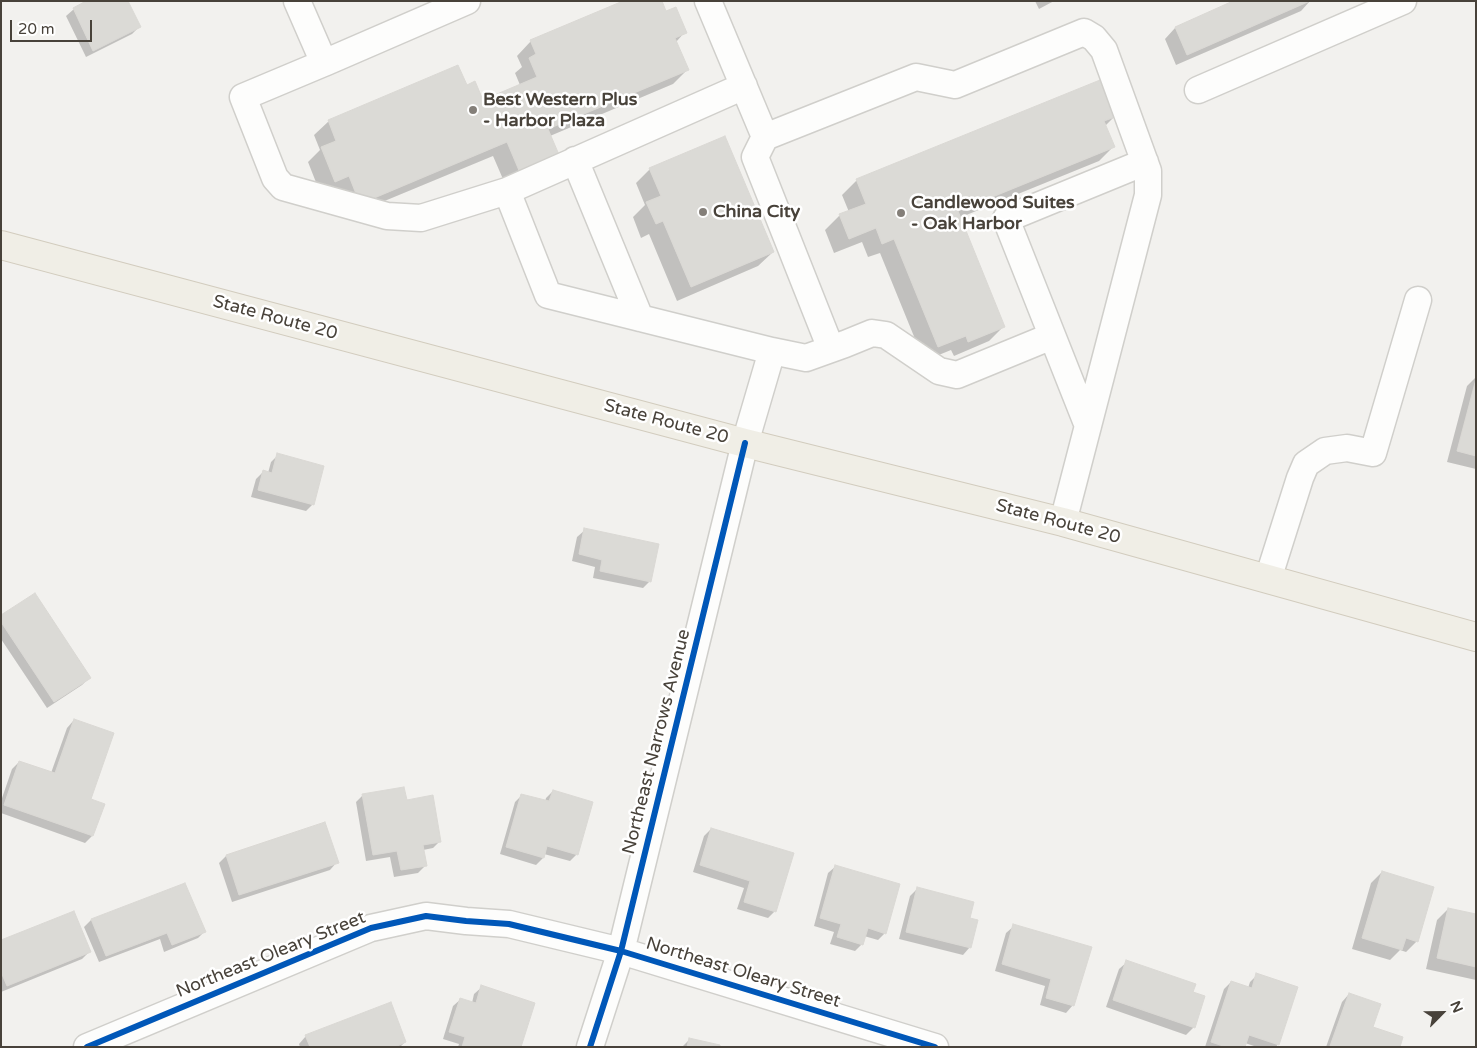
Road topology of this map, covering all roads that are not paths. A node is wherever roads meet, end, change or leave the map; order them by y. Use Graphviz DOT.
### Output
graph roads {
  1 [pos="297,1"];
  2 [pos="467,1"];
  3 [pos="708,1"];
  4 [pos="1403,1"];
  5 [pos="324,63"];
  6 [pos="744,86"];
  7 [pos="1198,90"];
  8 [pos="765,137"];
  9 [pos="575,160"];
  10 [pos="1145,162"];
  11 [pos="506,191"];
  12 [pos="1,245"];
  13 [pos="1418,300"];
  14 [pos="640,318"];
  15 [pos="1052,336"];
  16 [pos="831,349"];
  17 [pos="772,351"];
  18 [pos="1088,426"];
  19 [pos="745,443"];
  20 [pos="1063,522"];
  21 [pos="1268,579"];
  22 [pos="1476,637"];
  23 [pos="621,951"];
  24 [pos="87,1047"];
  25 [pos="590,1047"];
  26 [pos="934,1047"];
  1 -- 5 [label="street"];
  2 -- 5 [label="street"];
  3 -- 6 [label="street"];
  4 -- 7 [label="street"];
  5 -- 11 [label="street"];
  6 -- 8 [label="street"];
  6 -- 9 [label="street"];
  8 -- 10 [label="street"];
  8 -- 16 [label="street"];
  9 -- 11 [label="street"];
  9 -- 14 [label="street"];
  10 -- 15 [label="street"];
  10 -- 18 [label="street"];
  11 -- 14 [label="street"];
  12 -- 19 [label="main road, State Route 20"];
  13 -- 21 [label="street"];
  14 -- 17 [label="street"];
  15 -- 16 [label="street"];
  15 -- 18 [label="street"];
  16 -- 17 [label="street"];
  17 -- 19 [label="street, Northeast Narrows Avenue"];
  18 -- 20 [label="street"];
  19 -- 20 [label="main road, State Route 20"];
  19 -- 23 [label="street, Northeast Narrows Avenue"];
  20 -- 21 [label="main road, State Route 20"];
  21 -- 22 [label="main road, State Route 20"];
  23 -- 24 [label="street, Northeast Oleary Street"];
  23 -- 25 [label="street, Northeast Narrows Avenue"];
  23 -- 26 [label="street, Northeast Oleary Street"];
}
